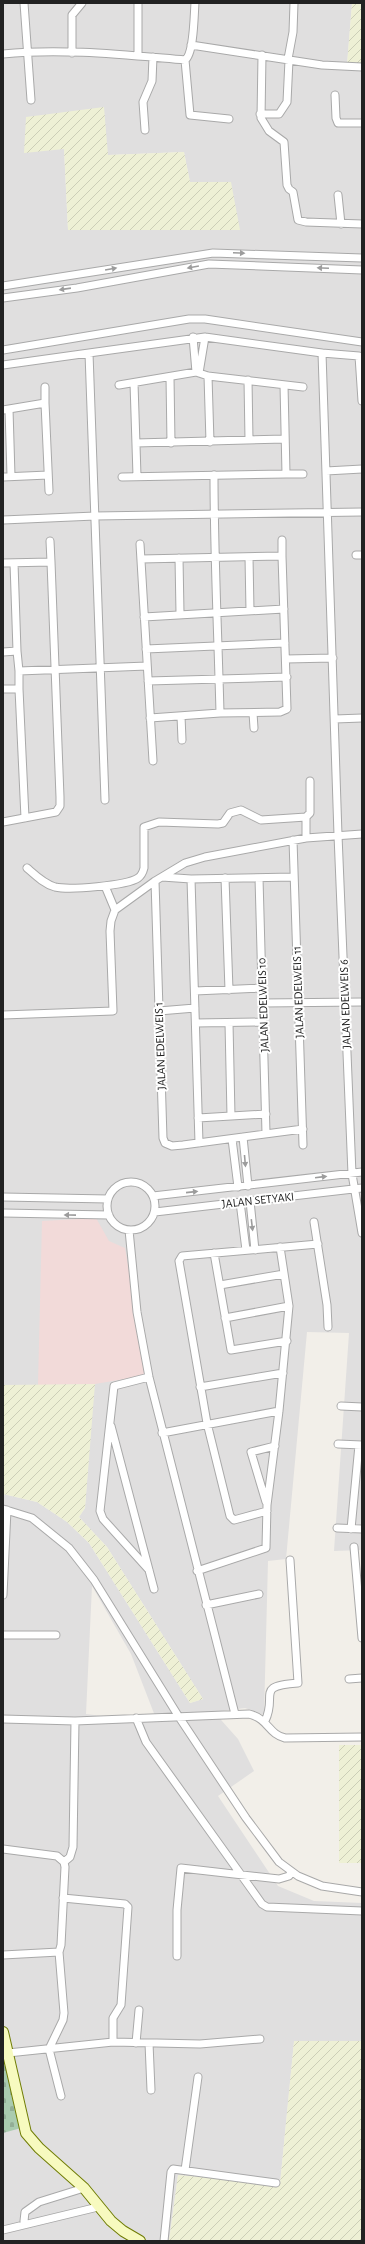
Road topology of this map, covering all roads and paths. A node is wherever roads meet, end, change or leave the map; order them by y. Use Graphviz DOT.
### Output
graph roads {
  1 [pos="24,3"];
  2 [pos="82,3"];
  3 [pos="138,3"];
  4 [pos="196,3"];
  5 [pos="294,3"];
  6 [pos="191,45"];
  7 [pos="26,52"];
  8 [pos="72,53"];
  9 [pos="3,54"];
  10 [pos="262,55"];
  11 [pos="138,56"];
  12 [pos="153,57"];
  13 [pos="289,59"];
  14 [pos="185,60"];
  15 [pos="362,67"];
  16 [pos="335,95"];
  17 [pos="31,100"];
  18 [pos="260,114"];
  19 [pos="229,119"];
  20 [pos="362,123"];
  21 [pos="145,130"];
  22 [pos="338,195"];
  23 [pos="341,224"];
  24 [pos="362,224"];
  25 [pos="176,258"];
  26 [pos="362,258"];
  27 [pos="180,270"];
  28 [pos="362,270"];
  29 [pos="3,286"];
  30 [pos="3,298"];
  31 [pos="205,337"];
  32 [pos="193,338"];
  33 [pos="362,342"];
  34 [pos="3,350"];
  35 [pos="89,353"];
  36 [pos="322,353"];
  37 [pos="3,364"];
  38 [pos="361,371"];
  39 [pos="198,372"];
  40 [pos="208,376"];
  41 [pos="170,377"];
  42 [pos="248,380"];
  43 [pos="134,383"];
  44 [pos="119,385"];
  45 [pos="284,385"];
  46 [pos="45,387"];
  47 [pos="303,387"];
  48 [pos="362,401"];
  49 [pos="45,403"];
  50 [pos="6,410"];
  51 [pos="285,439"];
  52 [pos="249,440"];
  53 [pos="210,442"];
  54 [pos="136,443"];
  55 [pos="171,443"];
  56 [pos="362,469"];
  57 [pos="326,471"];
  58 [pos="286,474"];
  59 [pos="303,474"];
  60 [pos="48,475"];
  61 [pos="214,475"];
  62 [pos="122,476"];
  63 [pos="137,476"];
  64 [pos="7,477"];
  65 [pos="49,491"];
  66 [pos="362,512"];
  67 [pos="328,513"];
  68 [pos="214,514"];
  69 [pos="95,516"];
  70 [pos="3,520"];
  71 [pos="282,540"];
  72 [pos="50,541"];
  73 [pos="140,544"];
  74 [pos="282,556"];
  75 [pos="215,557"];
  76 [pos="249,557"];
  77 [pos="179,558"];
  78 [pos="141,559"];
  79 [pos="51,562"];
  80 [pos="3,563"];
  81 [pos="14,563"];
  82 [pos="284,609"];
  83 [pos="250,611"];
  84 [pos="180,613"];
  85 [pos="217,613"];
  86 [pos="144,617"];
  87 [pos="285,643"];
  88 [pos="219,646"];
  89 [pos="146,649"];
  90 [pos="17,651"];
  91 [pos="3,652"];
  92 [pos="333,658"];
  93 [pos="286,659"];
  94 [pos="147,666"];
  95 [pos="102,668"];
  96 [pos="55,670"];
  97 [pos="19,671"];
  98 [pos="287,677"];
  99 [pos="219,679"];
  100 [pos="148,681"];
  101 [pos="3,689"];
  102 [pos="19,689"];
  103 [pos="220,713"];
  104 [pos="253,713"];
  105 [pos="180,716"];
  106 [pos="150,718"];
  107 [pos="362,718"];
  108 [pos="335,719"];
  109 [pos="254,728"];
  110 [pos="182,740"];
  111 [pos="153,761"];
  112 [pos="310,781"];
  113 [pos="105,800"];
  114 [pos="306,817"];
  115 [pos="25,818"];
  116 [pos="3,822"];
  117 [pos="362,834"];
  118 [pos="338,835"];
  119 [pos="306,838"];
  120 [pos="293,840"];
  121 [pos="27,868"];
  122 [pos="294,877"];
  123 [pos="139,878"];
  124 [pos="225,878"];
  125 [pos="258,878"];
  126 [pos="158,879"];
  127 [pos="191,879"];
  128 [pos="105,886"];
  129 [pos="146,887"];
  130 [pos="115,910"];
  131 [pos="262,988"];
  132 [pos="229,990"];
  133 [pos="195,991"];
  134 [pos="362,1002"];
  135 [pos="263,1003"];
  136 [pos="298,1003"];
  137 [pos="345,1003"];
  138 [pos="195,1008"];
  139 [pos="159,1011"];
  140 [pos="3,1015"];
  141 [pos="263,1022"];
  142 [pos="196,1023"];
  143 [pos="229,1023"];
  144 [pos="266,1114"];
  145 [pos="231,1116"];
  146 [pos="198,1118"];
  147 [pos="303,1129"];
  148 [pos="266,1133"];
  149 [pos="243,1137"];
  150 [pos="232,1139"];
  151 [pos="199,1143"];
  152 [pos="303,1145"];
  153 [pos="362,1172"];
  154 [pos="352,1174"];
  155 [pos="248,1186"];
  156 [pos="238,1187"];
  157 [pos="362,1188"];
  158 [pos="354,1189"];
  159 [pos="153,1196"];
  160 [pos="3,1198"];
  161 [pos="108,1199"];
  162 [pos="250,1201"];
  163 [pos="240,1202"];
  164 [pos="155,1212"];
  165 [pos="3,1213"];
  166 [pos="109,1216"];
  167 [pos="314,1222"];
  168 [pos="129,1230"];
  169 [pos="362,1233"];
  170 [pos="318,1244"];
  171 [pos="280,1247"];
  172 [pos="246,1250"];
  173 [pos="255,1250"];
  174 [pos="214,1253"];
  175 [pos="284,1274"];
  176 [pos="220,1285"];
  177 [pos="288,1306"];
  178 [pos="225,1318"];
  179 [pos="328,1327"];
  180 [pos="287,1341"];
  181 [pos="283,1373"];
  182 [pos="149,1377"];
  183 [pos="200,1387"];
  184 [pos="341,1406"];
  185 [pos="362,1407"];
  186 [pos="279,1411"];
  187 [pos="110,1422"];
  188 [pos="207,1423"];
  189 [pos="162,1433"];
  190 [pos="338,1444"];
  191 [pos="360,1445"];
  192 [pos="275,1446"];
  193 [pos="267,1508"];
  194 [pos="5,1510"];
  195 [pos="337,1528"];
  196 [pos="351,1529"];
  197 [pos="362,1529"];
  198 [pos="354,1547"];
  199 [pos="290,1560"];
  200 [pos="149,1570"];
  201 [pos="197,1571"];
  202 [pos="154,1589"];
  203 [pos="3,1594"];
  204 [pos="259,1594"];
  205 [pos="206,1605"];
  206 [pos="3,1635"];
  207 [pos="56,1635"];
  208 [pos="362,1638"];
  209 [pos="362,1678"];
  210 [pos="349,1679"];
  211 [pos="235,1714"];
  212 [pos="181,1716"];
  213 [pos="136,1718"];
  214 [pos="3,1719"];
  215 [pos="75,1721"];
  216 [pos="265,1721"];
  217 [pos="362,1737"];
  218 [pos="3,1849"];
  219 [pos="64,1862"];
  220 [pos="291,1872"];
  221 [pos="240,1874"];
  222 [pos="362,1892"];
  223 [pos="64,1898"];
  224 [pos="362,1911"];
  225 [pos="59,1952"];
  226 [pos="3,1956"];
  227 [pos="177,1956"];
  228 [pos="139,2010"];
  229 [pos="3,2032"];
  230 [pos="260,2039"];
  231 [pos="113,2042"];
  232 [pos="136,2043"];
  233 [pos="149,2043"];
  234 [pos="6,2048"];
  235 [pos="49,2049"];
  236 [pos="198,2077"];
  237 [pos="151,2090"];
  238 [pos="61,2096"];
  239 [pos="185,2170"];
  240 [pos="276,2183"];
  241 [pos="84,2188"];
  242 [pos="98,2207"];
  243 [pos="24,2221"];
  244 [pos="3,2230"];
  245 [pos="140,2241"];
  246 [pos="164,2241"];
  1 -- 7 [label="street"];
  2 -- 8 [label="street"];
  3 -- 11 [label="street"];
  4 -- 6 [label="street"];
  5 -- 13 [label="street"];
  6 -- 10 [label="street"];
  6 -- 14 [label="street"];
  7 -- 8 [label="street"];
  7 -- 9 [label="street"];
  7 -- 17 [label="street"];
  8 -- 11 [label="street"];
  10 -- 13 [label="street"];
  10 -- 18 [label="street"];
  11 -- 12 [label="street"];
  12 -- 14 [label="street"];
  12 -- 21 [label="street"];
  13 -- 15 [label="street"];
  13 -- 18 [label="street"];
  14 -- 19 [label="street"];
  16 -- 20 [label="street"];
  18 -- 23 [label="street"];
  22 -- 23 [label="street"];
  23 -- 24 [label="street"];
  25 -- 26 [label="street, one-way"];
  25 -- 27 [label="street"];
  29 -- 25 [label="street, one-way"];
  28 -- 27 [label="street, one-way"];
  27 -- 30 [label="street, one-way"];
  31 -- 32 [label="street"];
  31 -- 36 [label="street"];
  31 -- 39 [label="street"];
  32 -- 35 [label="street"];
  32 -- 39 [label="street"];
  33 -- 34 [label="street"];
  35 -- 37 [label="street"];
  35 -- 69 [label="street"];
  36 -- 38 [label="street"];
  36 -- 57 [label="street, JALAN EDELWEIS 6"];
  38 -- 48 [label="street"];
  39 -- 40 [label="street"];
  39 -- 41 [label="street"];
  40 -- 42 [label="street"];
  40 -- 53 [label="street"];
  41 -- 43 [label="street"];
  41 -- 55 [label="street"];
  42 -- 45 [label="street"];
  42 -- 52 [label="street"];
  43 -- 44 [label="street"];
  43 -- 54 [label="street"];
  45 -- 47 [label="street"];
  45 -- 51 [label="street"];
  46 -- 49 [label="street"];
  49 -- 50 [label="street"];
  49 -- 60 [label="street"];
  50 -- 64 [label="street"];
  51 -- 52 [label="street"];
  51 -- 58 [label="street"];
  52 -- 53 [label="street"];
  53 -- 55 [label="street"];
  54 -- 55 [label="street"];
  54 -- 63 [label="street"];
  56 -- 57 [label="street"];
  57 -- 67 [label="street, JALAN EDELWEIS 6"];
  58 -- 59 [label="street"];
  58 -- 61 [label="street"];
  60 -- 64 [label="street"];
  60 -- 65 [label="street"];
  61 -- 63 [label="street"];
  61 -- 68 [label="street"];
  62 -- 63 [label="street"];
  66 -- 67 [label="street"];
  67 -- 68 [label="street"];
  67 -- 92 [label="street, JALAN EDELWEIS 6"];
  68 -- 69 [label="street"];
  68 -- 75 [label="street"];
  69 -- 70 [label="street"];
  69 -- 95 [label="street"];
  71 -- 74 [label="street"];
  72 -- 79 [label="street"];
  73 -- 78 [label="street"];
  74 -- 76 [label="street"];
  74 -- 82 [label="street"];
  75 -- 76 [label="street"];
  75 -- 77 [label="street"];
  75 -- 85 [label="street"];
  76 -- 83 [label="street"];
  77 -- 78 [label="street"];
  77 -- 84 [label="street"];
  78 -- 86 [label="street"];
  79 -- 81 [label="street"];
  79 -- 96 [label="street"];
  80 -- 81 [label="street"];
  81 -- 90 [label="street"];
  82 -- 83 [label="street"];
  82 -- 87 [label="street"];
  83 -- 85 [label="street"];
  84 -- 85 [label="street"];
  84 -- 86 [label="street"];
  85 -- 88 [label="street"];
  86 -- 89 [label="street"];
  87 -- 88 [label="street"];
  87 -- 93 [label="street"];
  88 -- 89 [label="street"];
  88 -- 99 [label="street"];
  89 -- 94 [label="street"];
  90 -- 91 [label="street"];
  90 -- 97 [label="street"];
  92 -- 93 [label="street"];
  92 -- 108 [label="street, JALAN EDELWEIS 6"];
  93 -- 98 [label="street"];
  94 -- 95 [label="street"];
  94 -- 100 [label="street"];
  95 -- 96 [label="street"];
  95 -- 113 [label="street"];
  96 -- 97 [label="street"];
  96 -- 115 [label="street"];
  97 -- 102 [label="street"];
  98 -- 99 [label="street"];
  98 -- 104 [label="street"];
  99 -- 100 [label="street"];
  99 -- 103 [label="street"];
  100 -- 106 [label="street"];
  101 -- 102 [label="street"];
  102 -- 115 [label="street"];
  103 -- 104 [label="street"];
  103 -- 105 [label="street"];
  104 -- 109 [label="street"];
  105 -- 106 [label="street"];
  105 -- 110 [label="street"];
  106 -- 111 [label="street"];
  107 -- 108 [label="street"];
  108 -- 118 [label="street, JALAN EDELWEIS 6"];
  112 -- 114 [label="street"];
  114 -- 119 [label="street"];
  114 -- 123 [label="street"];
  115 -- 116 [label="street"];
  117 -- 118 [label="street"];
  118 -- 119 [label="street"];
  118 -- 137 [label="street, JALAN EDELWEIS 6"];
  119 -- 120 [label="street"];
  120 -- 122 [label="street, JALAN EDELWEIS 11"];
  120 -- 126 [label="street"];
  121 -- 128 [label="street"];
  122 -- 125 [label="street"];
  122 -- 136 [label="street, JALAN EDELWEIS 11"];
  123 -- 128 [label="street"];
  123 -- 129 [label="street"];
  124 -- 125 [label="street"];
  124 -- 127 [label="street"];
  124 -- 132 [label="street"];
  125 -- 131 [label="street, JALAN EDELWEIS 10"];
  126 -- 127 [label="street"];
  126 -- 129 [label="street"];
  126 -- 139 [label="street, JALAN EDELWEIS 1"];
  127 -- 133 [label="street"];
  128 -- 130 [label="street"];
  129 -- 130 [label="street"];
  130 -- 140 [label="street"];
  131 -- 132 [label="street"];
  131 -- 135 [label="street, JALAN EDELWEIS 10"];
  132 -- 133 [label="street"];
  133 -- 138 [label="street"];
  134 -- 137 [label="street"];
  135 -- 136 [label="street"];
  135 -- 141 [label="street, JALAN EDELWEIS 10"];
  136 -- 137 [label="street"];
  136 -- 147 [label="street, JALAN EDELWEIS 11"];
  137 -- 154 [label="street, JALAN EDELWEIS 6"];
  138 -- 139 [label="street"];
  138 -- 142 [label="street"];
  139 -- 151 [label="street, JALAN EDELWEIS 1"];
  141 -- 143 [label="street"];
  141 -- 144 [label="street, JALAN EDELWEIS 10"];
  142 -- 143 [label="street"];
  142 -- 146 [label="street"];
  143 -- 145 [label="street"];
  144 -- 145 [label="street"];
  144 -- 148 [label="street, JALAN EDELWEIS 10"];
  145 -- 146 [label="street"];
  146 -- 151 [label="street"];
  147 -- 148 [label="street, JALAN EDELWEIS 1"];
  147 -- 152 [label="street, JALAN EDELWEIS 11"];
  148 -- 149 [label="street, JALAN EDELWEIS 1"];
  149 -- 150 [label="street, JALAN EDELWEIS 1"];
  149 -- 155 [label="street, one-way"];
  150 -- 151 [label="street, JALAN EDELWEIS 1"];
  150 -- 156 [label="street"];
  153 -- 154 [label="street"];
  155 -- 154 [label="street, one-way"];
  154 -- 158 [label="street, JALAN EDELWEIS 6"];
  155 -- 156 [label="street"];
  159 -- 156 [label="street, one-way"];
  157 -- 158 [label="street, JALAN SETYAKI"];
  158 -- 162 [label="street, JALAN SETYAKI"];
  158 -- 169 [label="street, JALAN EDELWEIS 6"];
  159 -- 161 [label="street"];
  159 -- 164 [label="street"];
  160 -- 161 [label="street"];
  161 -- 166 [label="street"];
  162 -- 163 [label="street, JALAN SETYAKI"];
  162 -- 173 [label="street, one-way"];
  163 -- 164 [label="street, JALAN SETYAKI"];
  163 -- 172 [label="street"];
  164 -- 168 [label="street"];
  166 -- 165 [label="street, one-way"];
  166 -- 168 [label="street"];
  167 -- 170 [label="street"];
  168 -- 182 [label="street"];
  170 -- 171 [label="street"];
  170 -- 179 [label="street"];
  171 -- 173 [label="street"];
  171 -- 175 [label="street"];
  172 -- 173 [label="street"];
  172 -- 174 [label="street"];
  174 -- 176 [label="street"];
  174 -- 183 [label="street"];
  175 -- 176 [label="street"];
  175 -- 177 [label="street"];
  176 -- 178 [label="street"];
  177 -- 178 [label="street"];
  177 -- 180 [label="street"];
  178 -- 180 [label="street"];
  180 -- 181 [label="street"];
  181 -- 183 [label="street"];
  181 -- 186 [label="street"];
  182 -- 187 [label="street"];
  182 -- 189 [label="street"];
  183 -- 188 [label="street"];
  184 -- 185 [label="street"];
  186 -- 188 [label="street"];
  186 -- 192 [label="street"];
  187 -- 200 [label="street"];
  187 -- 200 [label="street"];
  188 -- 189 [label="street"];
  188 -- 193 [label="street"];
  189 -- 201 [label="street"];
  190 -- 191 [label="street"];
  191 -- 196 [label="street"];
  192 -- 193 [label="street"];
  192 -- 193 [label="street"];
  193 -- 201 [label="street"];
  194 -- 203 [label="street"];
  194 -- 212 [label="street"];
  195 -- 196 [label="street"];
  196 -- 197 [label="street"];
  198 -- 208 [label="street"];
  199 -- 216 [label="street"];
  200 -- 202 [label="street"];
  201 -- 205 [label="street"];
  204 -- 205 [label="street"];
  205 -- 211 [label="street"];
  206 -- 207 [label="street"];
  209 -- 210 [label="street"];
  211 -- 212 [label="street"];
  211 -- 216 [label="street"];
  212 -- 213 [label="street"];
  212 -- 220 [label="street"];
  213 -- 215 [label="street"];
  213 -- 221 [label="street"];
  214 -- 215 [label="street"];
  215 -- 219 [label="street"];
  216 -- 217 [label="street"];
  218 -- 219 [label="street"];
  219 -- 223 [label="street"];
  220 -- 221 [label="street"];
  220 -- 222 [label="street"];
  221 -- 224 [label="street"];
  221 -- 227 [label="street"];
  223 -- 225 [label="street"];
  223 -- 231 [label="street"];
  225 -- 226 [label="street"];
  225 -- 235 [label="street"];
  228 -- 232 [label="street"];
  229 -- 234 [label="street"];
  230 -- 233 [label="street"];
  231 -- 232 [label="street"];
  231 -- 235 [label="street"];
  232 -- 233 [label="street"];
  233 -- 237 [label="street"];
  234 -- 235 [label="street"];
  234 -- 241 [label="street"];
  235 -- 238 [label="street"];
  236 -- 239 [label="street"];
  239 -- 240 [label="street"];
  239 -- 246 [label="street"];
  241 -- 242 [label="street"];
  241 -- 243 [label="street"];
  242 -- 244 [label="street"];
  242 -- 245 [label="street"];
}
